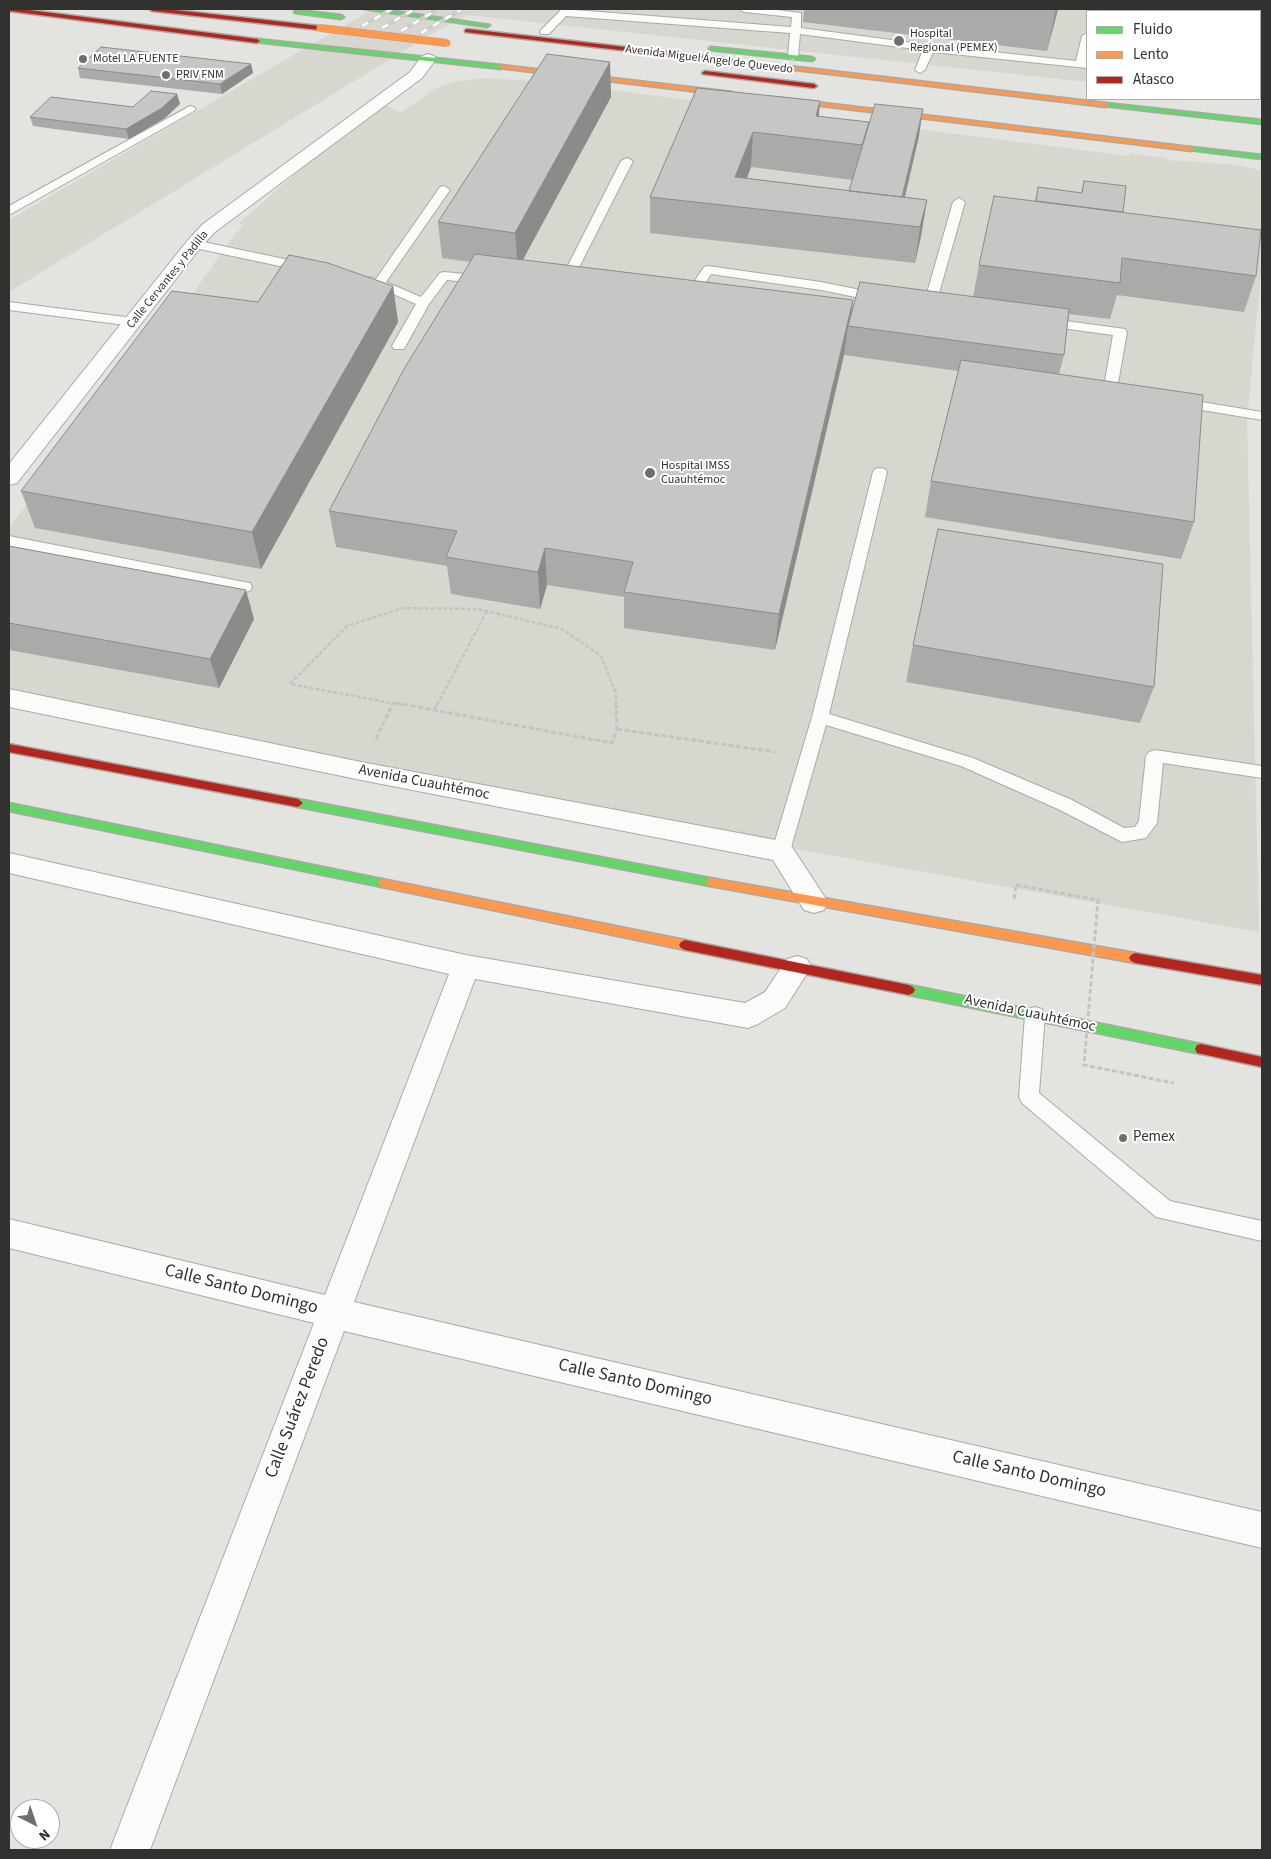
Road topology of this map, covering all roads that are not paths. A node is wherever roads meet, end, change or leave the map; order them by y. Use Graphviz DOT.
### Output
graph roads {
  1 [pos="9,9"];
  2 [pos="152,9"];
  3 [pos="744,9"];
  4 [pos="288,11"];
  5 [pos="565,11"];
  6 [pos="360,13"];
  7 [pos="459,21"];
  8 [pos="795,30"];
  9 [pos="546,32"];
  10 [pos="452,43"];
  11 [pos="1086,45"];
  12 [pos="929,48"];
  13 [pos="793,57"];
  14 [pos="428,58"];
  15 [pos="822,60"];
  16 [pos="1084,64"];
  17 [pos="920,70"];
  18 [pos="693,72"];
  19 [pos="830,88"];
  20 [pos="746,96"];
  21 [pos="766,98"];
  22 [pos="1218,104"];
  23 [pos="190,109"];
  24 [pos="1192,115"];
  25 [pos="1262,122"];
  26 [pos="1262,157"];
  27 [pos="627,161"];
  28 [pos="444,190"];
  29 [pos="959,202"];
  30 [pos="9,211"];
  31 [pos="194,244"];
  32 [pos="321,271"];
  33 [pos="360,279"];
  34 [pos="503,282"];
  35 [pos="379,283"];
  36 [pos="563,287"];
  37 [pos="890,299"];
  38 [pos="678,300"];
  39 [pos="423,303"];
  40 [pos="9,306"];
  41 [pos="929,307"];
  42 [pos="1034,321"];
  43 [pos="133,322"];
  44 [pos="399,346"];
  45 [pos="1139,396"];
  46 [pos="1167,401"];
  47 [pos="1262,416"];
  48 [pos="880,472"];
  49 [pos="9,478"];
  50 [pos="9,541"];
  51 [pos="244,587"];
  52 [pos="9,698"];
  53 [pos="820,717"];
  54 [pos="9,748"];
  55 [pos="1262,772"];
  56 [pos="9,807"];
  57 [pos="781,851"];
  58 [pos="9,863"];
  59 [pos="814,902"];
  60 [pos="466,966"];
  61 [pos="797,967"];
  62 [pos="1262,980"];
  63 [pos="1035,1015"];
  64 [pos="1262,1062"];
  65 [pos="1262,1231"];
  66 [pos="9,1233"];
  67 [pos="334,1313"];
  68 [pos="1262,1530"];
  69 [pos="130,1850"];
  1 -- 14 [label="main road"];
  2 -- 10 [label="main road, bridge"];
  3 -- 8 [label="lane"];
  4 -- 6 [label="main road, Avenida Miguel Ángel de Quevedo"];
  5 -- 8 [label="lane"];
  5 -- 9 [label="lane"];
  6 -- 7 [label="main road"];
  6 -- 24 [label="main road, Avenida Miguel Ángel de Quevedo"];
  7 -- 9 [label="main road"];
  7 -- 14 [label="main road"];
  8 -- 12 [label="lane"];
  8 -- 13 [label="lane"];
  9 -- 13 [label="main road"];
  11 -- 16 [label="lane"];
  12 -- 16 [label="lane"];
  12 -- 17 [label="lane"];
  13 -- 15 [label="main road"];
  14 -- 20 [label="main road"];
  14 -- 31 [label="street, Calle Cervantes y Padilla"];
  18 -- 19 [label="main road, Avenida Miguel Ángel de Quevedo"];
  21 -- 26 [label="main road"];
  22 -- 24 [label="main road"];
  23 -- 30 [label="lane"];
  24 -- 25 [label="main road, Avenida Miguel Ángel de Quevedo"];
  27 -- 36 [label="lane"];
  28 -- 35 [label="lane"];
  29 -- 41 [label="lane"];
  31 -- 32 [label="lane"];
  31 -- 43 [label="street, Calle Cervantes y Padilla"];
  33 -- 35 [label="lane"];
  34 -- 39 [label="lane"];
  35 -- 39 [label="lane"];
  37 -- 38 [label="lane"];
  39 -- 44 [label="lane"];
  40 -- 43 [label="lane"];
  42 -- 45 [label="lane"];
  43 -- 49 [label="street, Calle Cervantes y Padilla"];
  46 -- 47 [label="lane"];
  48 -- 53 [label="lane"];
  50 -- 51 [label="lane"];
  52 -- 57 [label="street, Avenida Cuauhtémoc"];
  53 -- 55 [label="lane"];
  53 -- 57 [label="lane"];
  54 -- 59 [label="main road"];
  56 -- 61 [label="main road, Avenida Cuauhtémoc"];
  57 -- 59 [label="street"];
  58 -- 60 [label="street"];
  59 -- 62 [label="main road"];
  60 -- 61 [label="street"];
  60 -- 67 [label="street, Calle Suárez Peredo"];
  61 -- 63 [label="main road, Avenida Cuauhtémoc"];
  63 -- 64 [label="main road, Avenida Cuauhtémoc"];
  63 -- 65 [label="lane"];
  66 -- 67 [label="street, Calle Santo Domingo"];
  67 -- 68 [label="street, Calle Santo Domingo"];
  67 -- 69 [label="street, Calle Suárez Peredo"];
}
